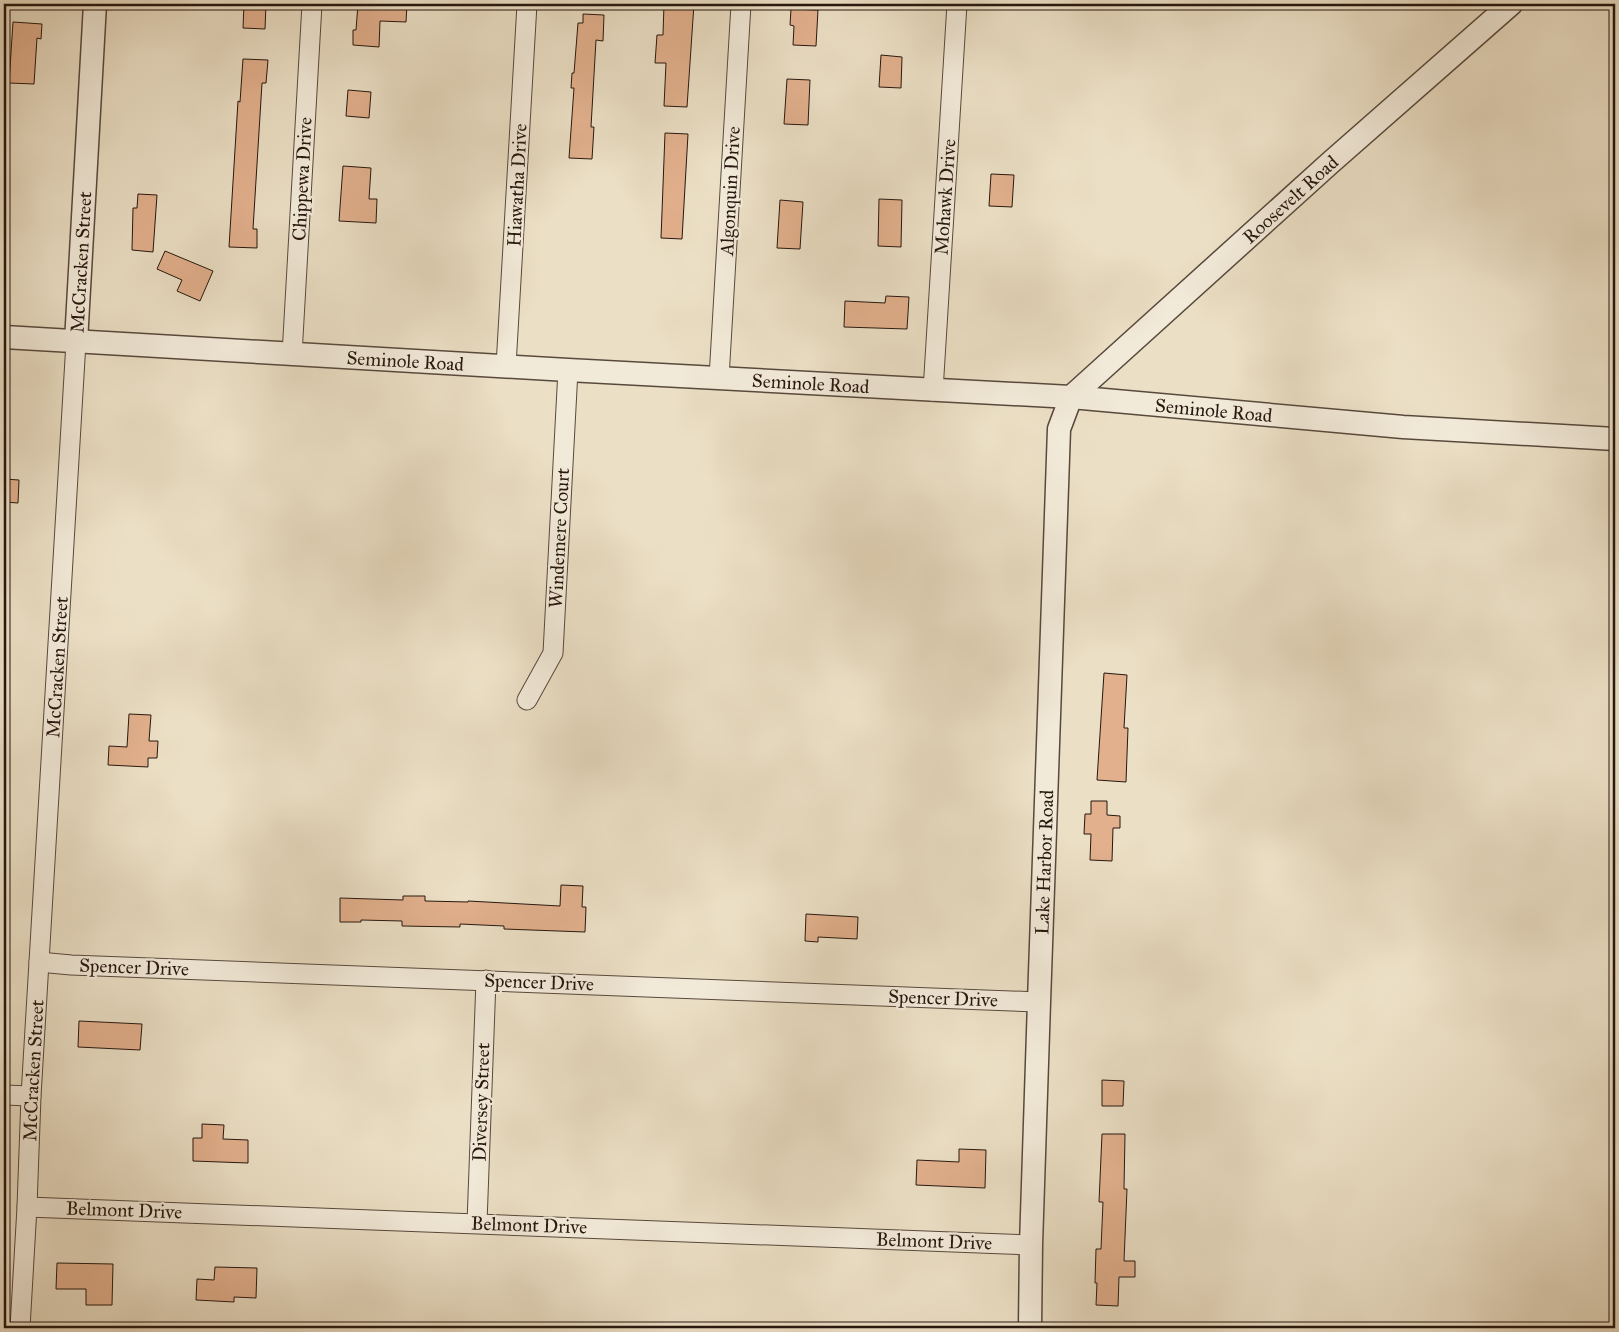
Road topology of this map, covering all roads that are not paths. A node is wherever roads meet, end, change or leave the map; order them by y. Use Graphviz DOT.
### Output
graph roads {
  1 [pos="95,4"];
  2 [pos="312,4"];
  3 [pos="527,4"];
  4 [pos="741,4"];
  5 [pos="957,4"];
  6 [pos="1511,4"];
  7 [pos="4,337"];
  8 [pos="76,342"];
  9 [pos="292,355"];
  10 [pos="506,366"];
  11 [pos="568,370"];
  12 [pos="720,378"];
  13 [pos="933,391"];
  14 [pos="1071,397"];
  15 [pos="1615,438"];
  16 [pos="527,700"];
  17 [pos="39,962"];
  18 [pos="486,980"];
  19 [pos="1038,1002"];
  20 [pos="4,1094"];
  21 [pos="31,1096"];
  22 [pos="27,1207"];
  23 [pos="477,1223"];
  24 [pos="1031,1245"];
  25 [pos="20,1328"];
  26 [pos="1030,1328"];
  1 -- 8 [label="street, McCracken Street"];
  2 -- 9 [label="street, Chippewa Drive"];
  3 -- 10 [label="street, Hiawatha Drive"];
  4 -- 12 [label="street, Algonquin Drive"];
  5 -- 13 [label="street, Mohawk Drive"];
  6 -- 14 [label="street, Roosevelt Road"];
  7 -- 8 [label="street, Seminole Road"];
  8 -- 9 [label="street, Seminole Road"];
  8 -- 17 [label="street, McCracken Street"];
  9 -- 10 [label="street, Seminole Road"];
  10 -- 11 [label="street, Seminole Road"];
  11 -- 12 [label="street, Seminole Road"];
  11 -- 16 [label="street, Windemere Court"];
  12 -- 13 [label="street, Seminole Road"];
  13 -- 14 [label="street, Seminole Road"];
  14 -- 15 [label="street, Seminole Road"];
  14 -- 19 [label="street, Lake Harbor Road"];
  17 -- 18 [label="street, Spencer Drive"];
  17 -- 21 [label="street, McCracken Street"];
  18 -- 19 [label="street, Spencer Drive"];
  18 -- 23 [label="street, Diversey Street"];
  19 -- 24 [label="street, Lake Harbor Road"];
  20 -- 21 [label="street"];
  21 -- 22 [label="street, McCracken Street"];
  22 -- 23 [label="street, Belmont Drive"];
  22 -- 25 [label="street, McCracken Street"];
  23 -- 24 [label="street, Belmont Drive"];
  24 -- 26 [label="street, Lake Harbor Road"];
}
